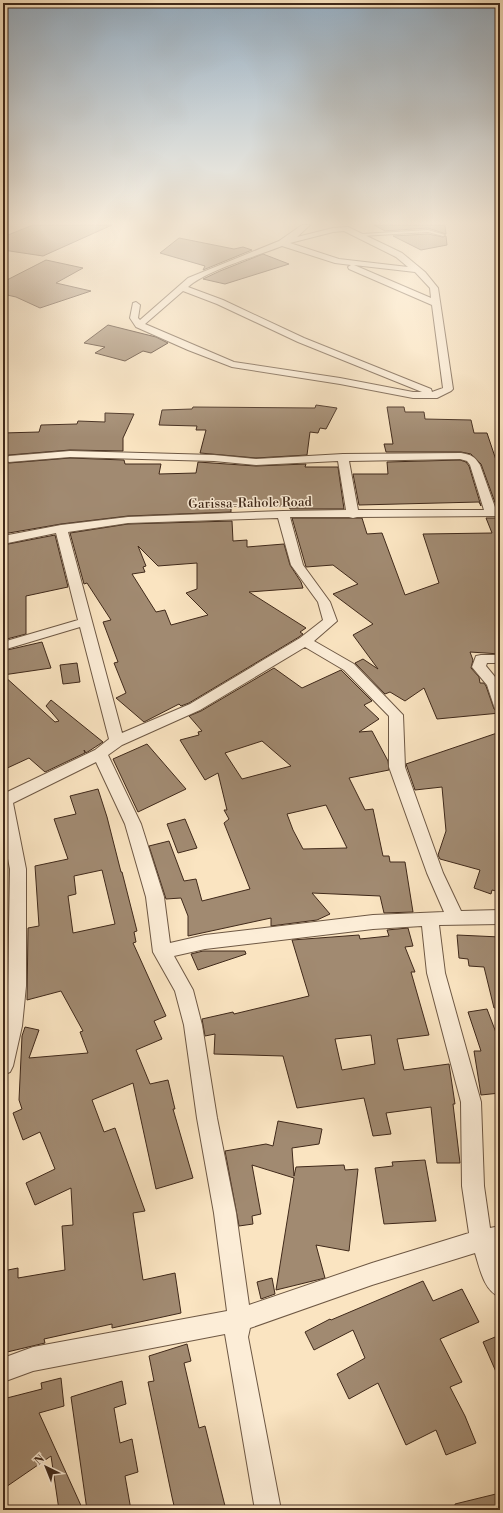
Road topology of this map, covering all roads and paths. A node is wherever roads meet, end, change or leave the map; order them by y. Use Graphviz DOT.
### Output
graph roads {
  1 [pos="173,296"];
  2 [pos="203,296"];
  3 [pos="418,296"];
  4 [pos="435,296"];
  5 [pos="435,303"];
  6 [pos="136,305"];
  7 [pos="139,325"];
  8 [pos="437,395"];
  9 [pos="343,457"];
  10 [pos="9,459"];
  11 [pos="496,513"];
  12 [pos="283,514"];
  13 [pos="353,515"];
  14 [pos="61,529"];
  15 [pos="3,540"];
  16 [pos="85,622"];
  17 [pos="305,641"];
  18 [pos="3,646"];
  19 [pos="500,659"];
  20 [pos="500,706"];
  21 [pos="117,741"];
  22 [pos="100,754"];
  23 [pos="4,801"];
  24 [pos="500,917"];
  25 [pos="455,918"];
  26 [pos="430,919"];
  27 [pos="162,952"];
  28 [pos="3,1066"];
  29 [pos="491,1239"];
  30 [pos="500,1286"];
  31 [pos="240,1320"];
  32 [pos="3,1370"];
  33 [pos="268,1510"];
  1 -- 7 [label="street"];
  2 -- 8 [label="street"];
  3 -- 5 [label="street"];
  4 -- 5 [label="street"];
  5 -- 8 [label="street"];
  6 -- 7 [label="street"];
  7 -- 8 [label="street"];
  9 -- 10 [label="street"];
  9 -- 11 [label="street"];
  9 -- 13 [label="street"];
  11 -- 13 [label="street, Garissa-Rahole Road"];
  12 -- 13 [label="street, Garissa-Rahole Road"];
  12 -- 14 [label="street, Garissa-Rahole Road"];
  12 -- 17 [label="street"];
  14 -- 15 [label="street, Garissa-Rahole Road"];
  14 -- 16 [label="street"];
  16 -- 18 [label="street"];
  16 -- 21 [label="street"];
  17 -- 21 [label="street"];
  17 -- 25 [label="street"];
  19 -- 20 [label="street"];
  21 -- 22 [label="street"];
  22 -- 23 [label="street"];
  22 -- 27 [label="street"];
  23 -- 28 [label="street"];
  24 -- 25 [label="street"];
  25 -- 26 [label="street"];
  26 -- 27 [label="street"];
  26 -- 29 [label="street"];
  27 -- 31 [label="street"];
  29 -- 30 [label="street"];
  29 -- 31 [label="street"];
  31 -- 32 [label="street"];
  31 -- 33 [label="street"];
}
